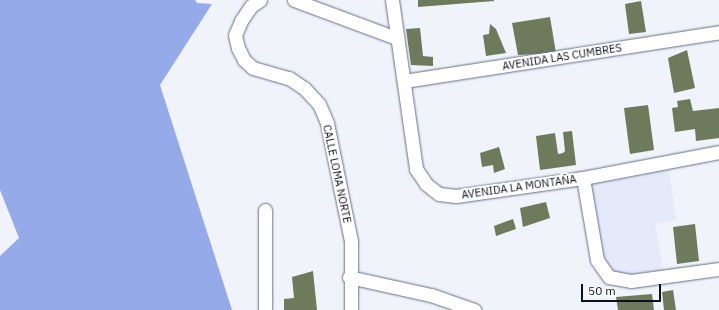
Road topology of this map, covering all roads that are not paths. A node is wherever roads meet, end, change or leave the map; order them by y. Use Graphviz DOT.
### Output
graph roads {
  1 [pos="260,0"];
  2 [pos="294,0"];
  3 [pos="392,0"];
  4 [pos="719,32"];
  5 [pos="396,38"];
  6 [pos="404,81"];
  7 [pos="719,152"];
  8 [pos="583,178"];
  9 [pos="265,210"];
  10 [pos="719,269"];
  11 [pos="350,277"];
  12 [pos="265,310"];
  13 [pos="351,310"];
  14 [pos="474,310"];
  1 -- 11 [label="street, CALLE LOMA NORTE"];
  2 -- 5 [label="street"];
  3 -- 5 [label="street, AVENIDA LA MONTAÑA"];
  4 -- 6 [label="street, AVENIDA LAS CUMBRES"];
  5 -- 6 [label="street, AVENIDA LA MONTAÑA"];
  6 -- 8 [label="street, AVENIDA LA MONTAÑA"];
  7 -- 8 [label="street, AVENIDA LA MONTAÑA"];
  8 -- 10 [label="street"];
  9 -- 12 [label="street"];
  11 -- 13 [label="street, CALLE LOMA NORTE"];
  11 -- 14 [label="street"];
}
